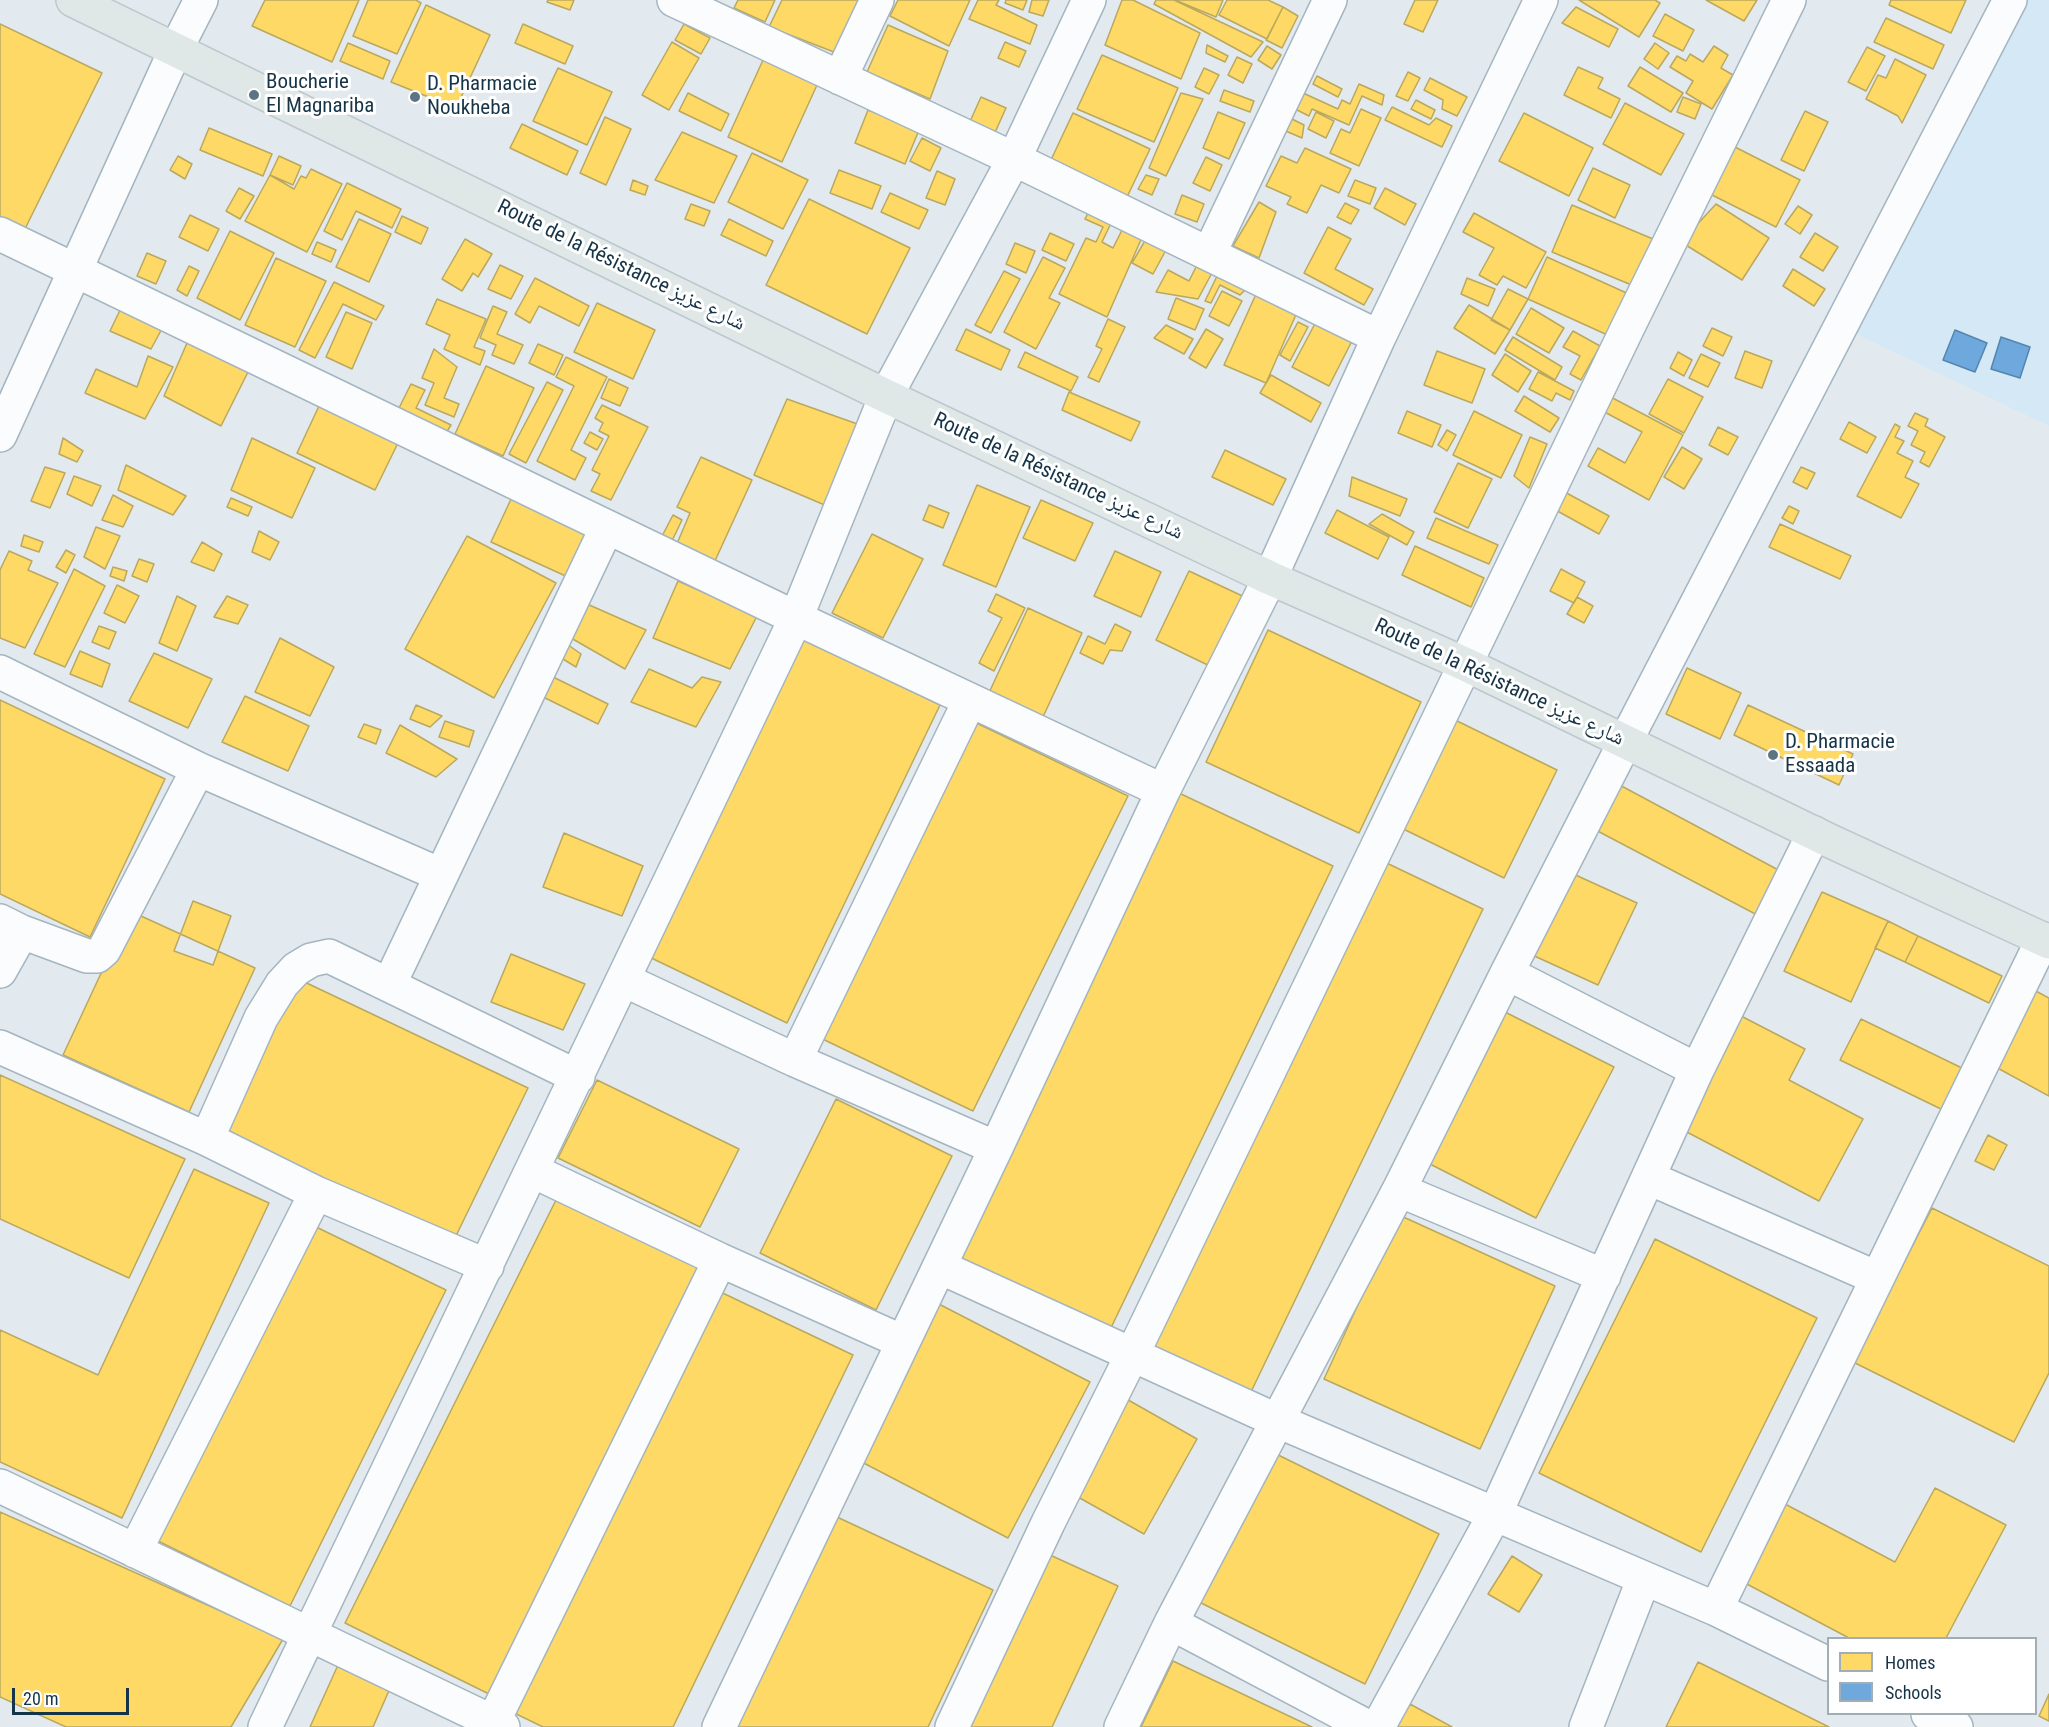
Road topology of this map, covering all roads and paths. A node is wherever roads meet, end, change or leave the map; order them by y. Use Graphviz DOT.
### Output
graph roads {
  1 [pos="74,0"];
  2 [pos="201,0"];
  3 [pos="674,0"];
  4 [pos="877,0"];
  5 [pos="1089,0"];
  6 [pos="1330,0"];
  7 [pos="1541,0"];
  8 [pos="1789,0"];
  9 [pos="2010,0"];
  10 [pos="176,49"];
  11 [pos="840,78"];
  12 [pos="1014,159"];
  13 [pos="0,234"];
  14 [pos="1209,254"];
  15 [pos="75,270"];
  16 [pos="1379,337"];
  17 [pos="886,396"];
  18 [pos="0,435"];
  19 [pos="607,527"];
  20 [pos="1270,578"];
  21 [pos="796,618"];
  22 [pos="1467,665"];
  23 [pos="0,672"];
  24 [pos="970,699"];
  25 [pos="1625,742"];
  26 [pos="198,769"];
  27 [pos="1163,790"];
  28 [pos="1814,833"];
  29 [pos="441,875"];
  30 [pos="11,926"];
  31 [pos="2046,941"];
  32 [pos="0,971"];
  33 [pos="1507,973"];
  34 [pos="624,980"];
  35 [pos="389,985"];
  36 [pos="0,1047"];
  37 [pos="795,1060"];
  38 [pos="1697,1070"];
  39 [pos="578,1077"];
  40 [pos="207,1139"];
  41 [pos="996,1148"];
  42 [pos="533,1171"];
  43 [pos="1648,1178"];
  44 [pos="1400,1190"];
  45 [pos="316,1193"];
  46 [pos="720,1260"];
  47 [pos="487,1266"];
  48 [pos="940,1266"];
  49 [pos="1604,1276"];
  50 [pos="1877,1278"];
  51 [pos="903,1342"];
  52 [pos="1132,1355"];
  53 [pos="1278,1421"];
  54 [pos="0,1486"];
  55 [pos="1495,1514"];
  56 [pos="135,1551"];
  57 [pos="1644,1578"];
  58 [pos="1716,1609"];
  59 [pos="1171,1623"];
  60 [pos="310,1635"];
  61 [pos="1827,1664"];
  62 [pos="1932,1715"];
  63 [pos="498,1725"];
  64 [pos="265,1727"];
  65 [pos="719,1727"];
  66 [pos="952,1727"];
  67 [pos="1121,1727"];
  68 [pos="1368,1727"];
  69 [pos="1378,1727"];
  70 [pos="1586,1727"];
  71 [pos="1956,1727"];
  1 -- 10 [label="main road, Route de la Résistance شارع عزيز"];
  2 -- 10 [label="street"];
  3 -- 11 [label="street"];
  4 -- 11 [label="street"];
  5 -- 12 [label="street"];
  6 -- 14 [label="street"];
  7 -- 16 [label="street"];
  8 -- 22 [label="street"];
  9 -- 25 [label="street"];
  10 -- 15 [label="street"];
  10 -- 17 [label="main road, Route de la Résistance شارع عزيز"];
  11 -- 12 [label="street"];
  12 -- 14 [label="street"];
  12 -- 17 [label="street"];
  13 -- 15 [label="street"];
  14 -- 16 [label="street"];
  15 -- 18 [label="street"];
  15 -- 19 [label="street"];
  16 -- 20 [label="street"];
  17 -- 20 [label="main road, Route de la Résistance شارع عزيز"];
  17 -- 21 [label="street"];
  19 -- 21 [label="street"];
  19 -- 29 [label="street"];
  20 -- 22 [label="main road, Route de la Résistance شارع عزيز"];
  20 -- 27 [label="street"];
  21 -- 24 [label="street"];
  21 -- 34 [label="street"];
  22 -- 25 [label="main road, Route de la Résistance شارع عزيز"];
  22 -- 52 [label="street"];
  23 -- 26 [label="street"];
  24 -- 27 [label="street"];
  24 -- 37 [label="street"];
  25 -- 28 [label="main road, Route de la Résistance شارع عزيز"];
  25 -- 33 [label="street"];
  26 -- 29 [label="street"];
  26 -- 30 [label="street"];
  27 -- 41 [label="street"];
  28 -- 31 [label="main road, Route de la Résistance شارع عزيز"];
  28 -- 38 [label="street"];
  29 -- 35 [label="street"];
  30 -- 32 [label="street"];
  31 -- 50 [label="street"];
  33 -- 38 [label="street"];
  33 -- 44 [label="street"];
  34 -- 37 [label="street"];
  34 -- 39 [label="street"];
  35 -- 39 [label="street"];
  35 -- 40 [label="street"];
  36 -- 40 [label="street"];
  37 -- 41 [label="street"];
  38 -- 43 [label="street"];
  39 -- 42 [label="street"];
  40 -- 45 [label="street"];
  41 -- 48 [label="street"];
  42 -- 46 [label="street"];
  42 -- 47 [label="street"];
  43 -- 49 [label="street"];
  43 -- 50 [label="street"];
  44 -- 49 [label="street"];
  44 -- 53 [label="street"];
  45 -- 47 [label="street"];
  45 -- 56 [label="street"];
  46 -- 51 [label="street"];
  46 -- 63 [label="street"];
  47 -- 60 [label="street"];
  48 -- 51 [label="street"];
  48 -- 52 [label="street"];
  49 -- 55 [label="street"];
  50 -- 58 [label="street"];
  51 -- 65 [label="street"];
  52 -- 53 [label="street"];
  52 -- 66 [label="street"];
  53 -- 55 [label="street"];
  53 -- 59 [label="street"];
  54 -- 56 [label="street"];
  55 -- 57 [label="street"];
  55 -- 69 [label="street"];
  56 -- 60 [label="street"];
  57 -- 58 [label="street"];
  57 -- 70 [label="street"];
  58 -- 61 [label="street"];
  59 -- 67 [label="street"];
  59 -- 68 [label="street"];
  60 -- 63 [label="street"];
  60 -- 64 [label="street"];
  62 -- 71 [label="street"];
}
